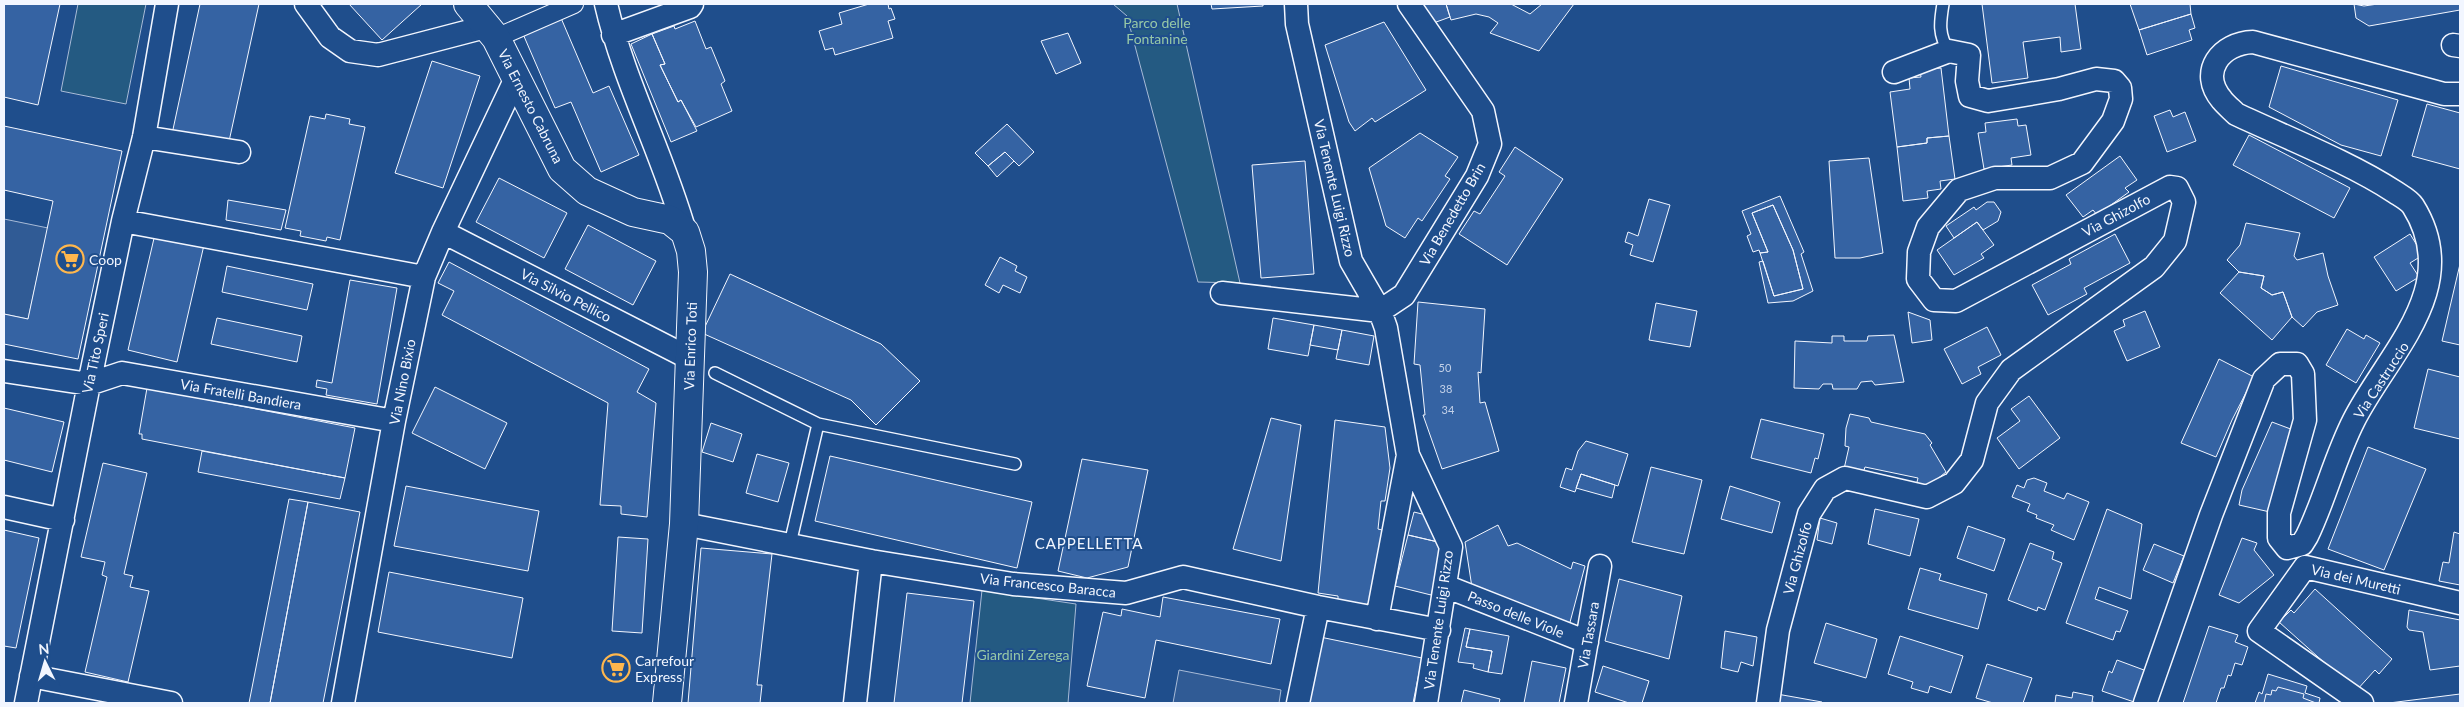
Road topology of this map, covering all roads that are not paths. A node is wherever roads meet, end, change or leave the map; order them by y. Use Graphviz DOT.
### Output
graph roads {
  1 [pos="167,4"];
  2 [pos="306,4"];
  3 [pos="468,4"];
  4 [pos="574,4"];
  5 [pos="606,4"];
  6 [pos="692,4"];
  7 [pos="1296,4"];
  8 [pos="1409,4"];
  9 [pos="1943,4"];
  10 [pos="493,32"];
  11 [pos="613,35"];
  12 [pos="1948,51"];
  13 [pos="1894,72"];
  14 [pos="516,78"];
  15 [pos="2460,94"];
  16 [pos="144,136"];
  17 [pos="239,152"];
  18 [pos="123,221"];
  19 [pos="443,232"];
  20 [pos="685,232"];
  21 [pos="424,277"];
  22 [pos="1222,293"];
  23 [pos="1380,311"];
  24 [pos="689,358"];
  25 [pos="4,371"];
  26 [pos="714,372"];
  27 [pos="88,384"];
  28 [pos="394,421"];
  29 [pos="818,424"];
  30 [pos="1408,455"];
  31 [pos="1015,464"];
  32 [pos="4,507"];
  33 [pos="63,520"];
  34 [pos="684,524"];
  35 [pos="790,544"];
  36 [pos="871,561"];
  37 [pos="1600,566"];
  38 [pos="1445,586"];
  39 [pos="2460,603"];
  40 [pos="1318,607"];
  41 [pos="1377,620"];
  42 [pos="1439,630"];
  43 [pos="1587,642"];
  44 [pos="31,676"];
  45 [pos="26,703"];
  46 [pos="171,703"];
  47 [pos="343,703"];
  48 [pos="667,703"];
  49 [pos="855,703"];
  50 [pos="1298,703"];
  51 [pos="1426,703"];
  52 [pos="1576,703"];
  53 [pos="1768,703"];
  54 [pos="2145,703"];
  55 [pos="2362,703"];
  1 -- 16 [label="street, Via Tito Speri"];
  2 -- 10 [label="street"];
  3 -- 10 [label="street, Via Ernesto Cabruna"];
  4 -- 10 [label="street"];
  5 -- 11 [label="street, Via Enrico Toti"];
  6 -- 11 [label="street"];
  7 -- 23 [label="street, Via Tenente Luigi Rizzo"];
  8 -- 23 [label="street, Via Benedetto Brin"];
  9 -- 12 [label="lane"];
  10 -- 14 [label="street, Via Ernesto Cabruna"];
  11 -- 20 [label="street, Via Enrico Toti"];
  12 -- 13 [label="street"];
  12 -- 53 [label="street, Via Ghizolfo"];
  14 -- 19 [label="street, Via Nino Bixio"];
  14 -- 20 [label="street, Via Ernesto Cabruna"];
  15 -- 54 [label="street, Via Castruccio"];
  16 -- 17 [label="street"];
  16 -- 18 [label="street, Via Tito Speri"];
  18 -- 21 [label="street"];
  18 -- 27 [label="street, Via Tito Speri"];
  19 -- 21 [label="street, Via Nino Bixio"];
  19 -- 24 [label="street, Via Silvio Pellico"];
  20 -- 24 [label="street, Via Enrico Toti"];
  21 -- 28 [label="street, Via Nino Bixio"];
  22 -- 23 [label="street"];
  23 -- 30 [label="street, Via Tenente Luigi Rizzo"];
  24 -- 34 [label="street, Via Enrico Toti"];
  25 -- 27 [label="street"];
  26 -- 29 [label="lane"];
  27 -- 28 [label="street, Via Fratelli Bandiera"];
  27 -- 33 [label="street, Via Tito Speri"];
  28 -- 47 [label="street, Via Nino Bixio"];
  29 -- 31 [label="lane"];
  29 -- 35 [label="lane"];
  30 -- 38 [label="street, Via Tenente Luigi Rizzo"];
  30 -- 41 [label="street, Via Tenente Luigi Rizzo"];
  32 -- 33 [label="street"];
  33 -- 44 [label="street, Via Tito Speri"];
  34 -- 35 [label="street, Via Francesco Baracca"];
  34 -- 48 [label="street, Via Enrico Toti"];
  35 -- 36 [label="street, Via Francesco Baracca"];
  36 -- 40 [label="street, Via Francesco Baracca"];
  36 -- 49 [label="street"];
  37 -- 43 [label="street, Via Tassara"];
  38 -- 42 [label="street, Via Tenente Luigi Rizzo"];
  38 -- 43 [label="street, Passo delle Viole"];
  39 -- 55 [label="street, Via dei Muretti"];
  40 -- 41 [label="street, Via Francesco Baracca"];
  40 -- 50 [label="street"];
  41 -- 42 [label="street, Via Francesco Baracca"];
  42 -- 51 [label="street, Via Tenente Luigi Rizzo"];
  43 -- 52 [label="street, Via Tassara"];
  44 -- 45 [label="street, Via Tito Speri"];
  44 -- 46 [label="street"];
}
